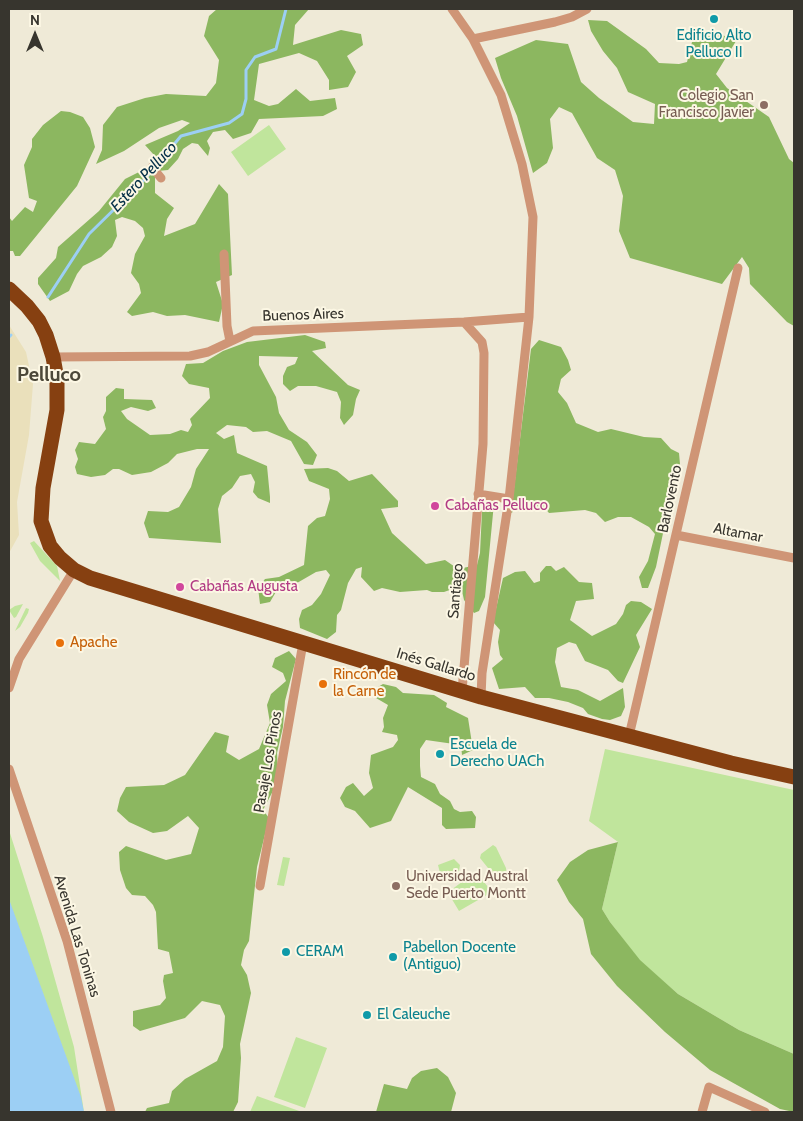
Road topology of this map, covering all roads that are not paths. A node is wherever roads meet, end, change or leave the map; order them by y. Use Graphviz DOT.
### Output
graph roads {
  1 [pos="452,9"];
  2 [pos="587,9"];
  3 [pos="473,39"];
  4 [pos="152,167"];
  5 [pos="159,176"];
  6 [pos="224,254"];
  7 [pos="738,268"];
  8 [pos="9,289"];
  9 [pos="529,317"];
  10 [pos="464,322"];
  11 [pos="230,341"];
  12 [pos="53,357"];
  13 [pos="478,494"];
  14 [pos="509,499"];
  15 [pos="676,535"];
  16 [pos="794,558"];
  17 [pos="74,570"];
  18 [pos="303,643"];
  19 [pos="9,688"];
  20 [pos="462,691"];
  21 [pos="481,697"];
  22 [pos="629,736"];
  23 [pos="9,769"];
  24 [pos="794,777"];
  25 [pos="260,886"];
  26 [pos="111,1112"];
  27 [pos="702,1112"];
  28 [pos="764,1112"];
  1 -- 3 [label="street"];
  2 -- 3 [label="street"];
  3 -- 9 [label="street"];
  4 -- 5 [label="street"];
  6 -- 11 [label="street"];
  7 -- 15 [label="street, Barlovento"];
  8 -- 12 [label="highway"];
  9 -- 10 [label="street, Buenos Aires"];
  9 -- 14 [label="street"];
  10 -- 11 [label="street, Buenos Aires"];
  10 -- 13 [label="street, Santiago"];
  11 -- 12 [label="street, Buenos Aires"];
  12 -- 17 [label="highway"];
  13 -- 14 [label="street"];
  13 -- 20 [label="street, Santiago"];
  14 -- 21 [label="street"];
  15 -- 16 [label="street, Altamar"];
  15 -- 22 [label="street, Barlovento"];
  17 -- 18 [label="highway, Inés Gallardo"];
  17 -- 19 [label="street"];
  18 -- 20 [label="highway, Inés Gallardo"];
  18 -- 25 [label="street, Pasaje Los Pinos"];
  20 -- 21 [label="highway, Inés Gallardo"];
  21 -- 22 [label="highway, Inés Gallardo"];
  22 -- 24 [label="highway, Inés Gallardo"];
  23 -- 26 [label="street, Avenida Las Toninas"];
  27 -- 28 [label="street"];
}
